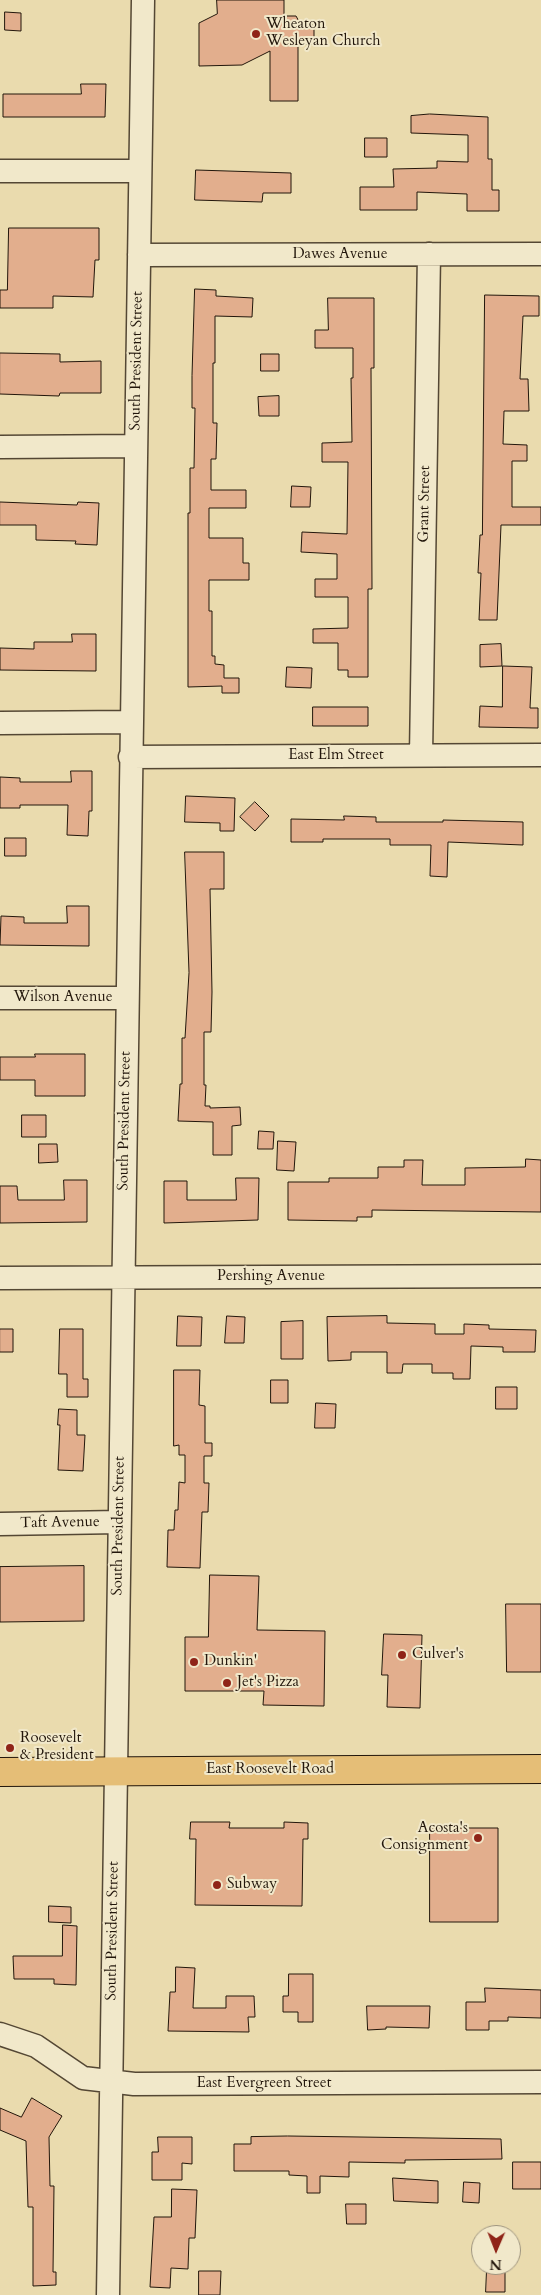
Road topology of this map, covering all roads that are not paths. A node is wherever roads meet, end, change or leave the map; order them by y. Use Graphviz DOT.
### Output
graph roads {
  1 [pos="143,0"];
  2 [pos="0,171"];
  3 [pos="140,171"];
  4 [pos="429,254"];
  5 [pos="541,254"];
  6 [pos="139,255"];
  7 [pos="136,446"];
  8 [pos="0,447"];
  9 [pos="131,722"];
  10 [pos="0,723"];
  11 [pos="541,754"];
  12 [pos="421,755"];
  13 [pos="130,757"];
  14 [pos="0,998"];
  15 [pos="127,998"];
  16 [pos="541,1276"];
  17 [pos="0,1278"];
  18 [pos="123,1278"];
  19 [pos="119,1522"];
  20 [pos="0,1524"];
  21 [pos="541,1769"];
  22 [pos="116,1771"];
  23 [pos="0,1772"];
  24 [pos="0,2034"];
  25 [pos="110,2081"];
  26 [pos="541,2082"];
  27 [pos="108,2295"];
  1 -- 3 [label="street, South President Street"];
  2 -- 3 [label="street"];
  3 -- 6 [label="street, South President Street"];
  4 -- 5 [label="street, Dawes Avenue"];
  4 -- 6 [label="street, Dawes Avenue"];
  4 -- 12 [label="street, Grant Street"];
  6 -- 7 [label="street, South President Street"];
  7 -- 8 [label="street"];
  7 -- 9 [label="street, South President Street"];
  9 -- 10 [label="street"];
  9 -- 13 [label="street, South President Street"];
  11 -- 12 [label="street, East Elm Street"];
  12 -- 13 [label="street, East Elm Street"];
  13 -- 15 [label="street, South President Street"];
  14 -- 15 [label="street, Wilson Avenue"];
  15 -- 18 [label="street, South President Street"];
  16 -- 18 [label="street, Pershing Avenue"];
  17 -- 18 [label="street, Pershing Avenue"];
  18 -- 19 [label="street, South President Street"];
  19 -- 20 [label="street, Taft Avenue"];
  19 -- 22 [label="street, South President Street"];
  21 -- 22 [label="main road, East Roosevelt Road"];
  22 -- 23 [label="main road, East Roosevelt Road"];
  22 -- 25 [label="street, South President Street"];
  24 -- 25 [label="street, East Evergreen Street"];
  25 -- 26 [label="street, East Evergreen Street"];
  25 -- 27 [label="street, South President Street"];
}
